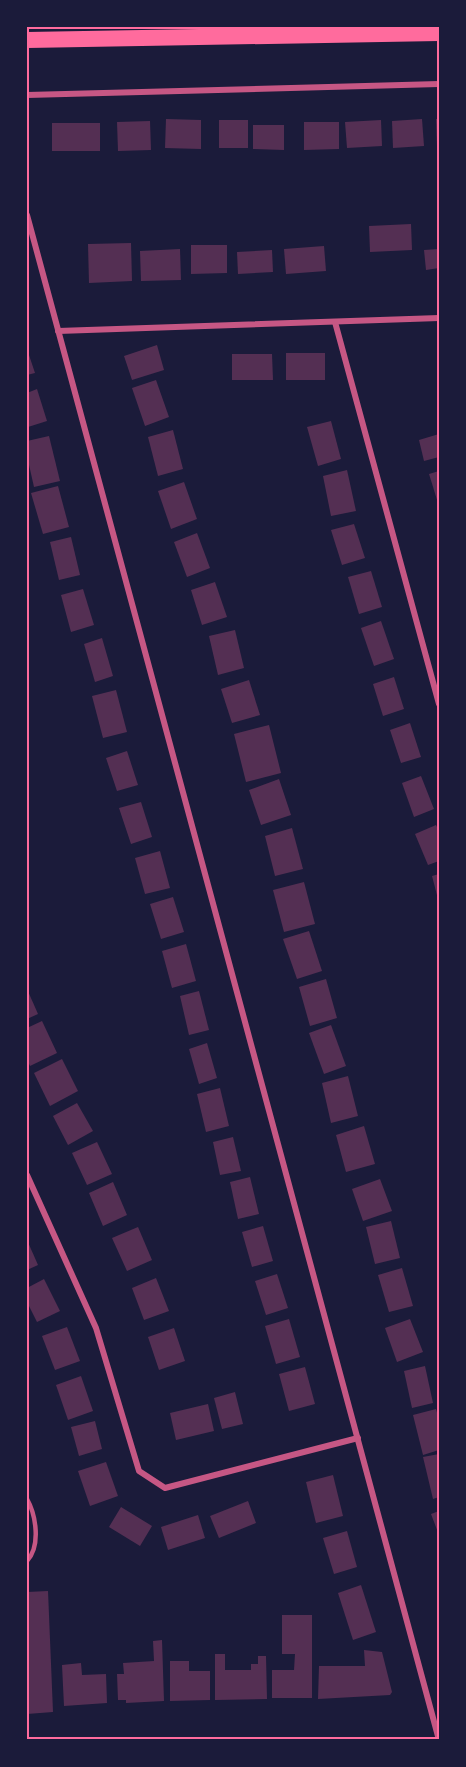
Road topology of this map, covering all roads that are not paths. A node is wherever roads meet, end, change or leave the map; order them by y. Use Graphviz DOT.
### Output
graph roads {
  1 [pos="439,33"];
  2 [pos="27,40"];
  3 [pos="439,84"];
  4 [pos="27,95"];
  5 [pos="27,219"];
  6 [pos="439,318"];
  7 [pos="334,322"];
  8 [pos="58,331"];
  9 [pos="439,704"];
  10 [pos="27,1175"];
  11 [pos="358,1438"];
  12 [pos="27,1499"];
  13 [pos="27,1561"];
  14 [pos="439,1740"];
  1 -- 2 [label="highway"];
  3 -- 4 [label="street"];
  5 -- 8 [label="street"];
  6 -- 7 [label="street"];
  7 -- 8 [label="street"];
  7 -- 9 [label="street"];
  8 -- 11 [label="street"];
  10 -- 11 [label="street"];
  11 -- 14 [label="street"];
  12 -- 13 [label="lane"];
}
